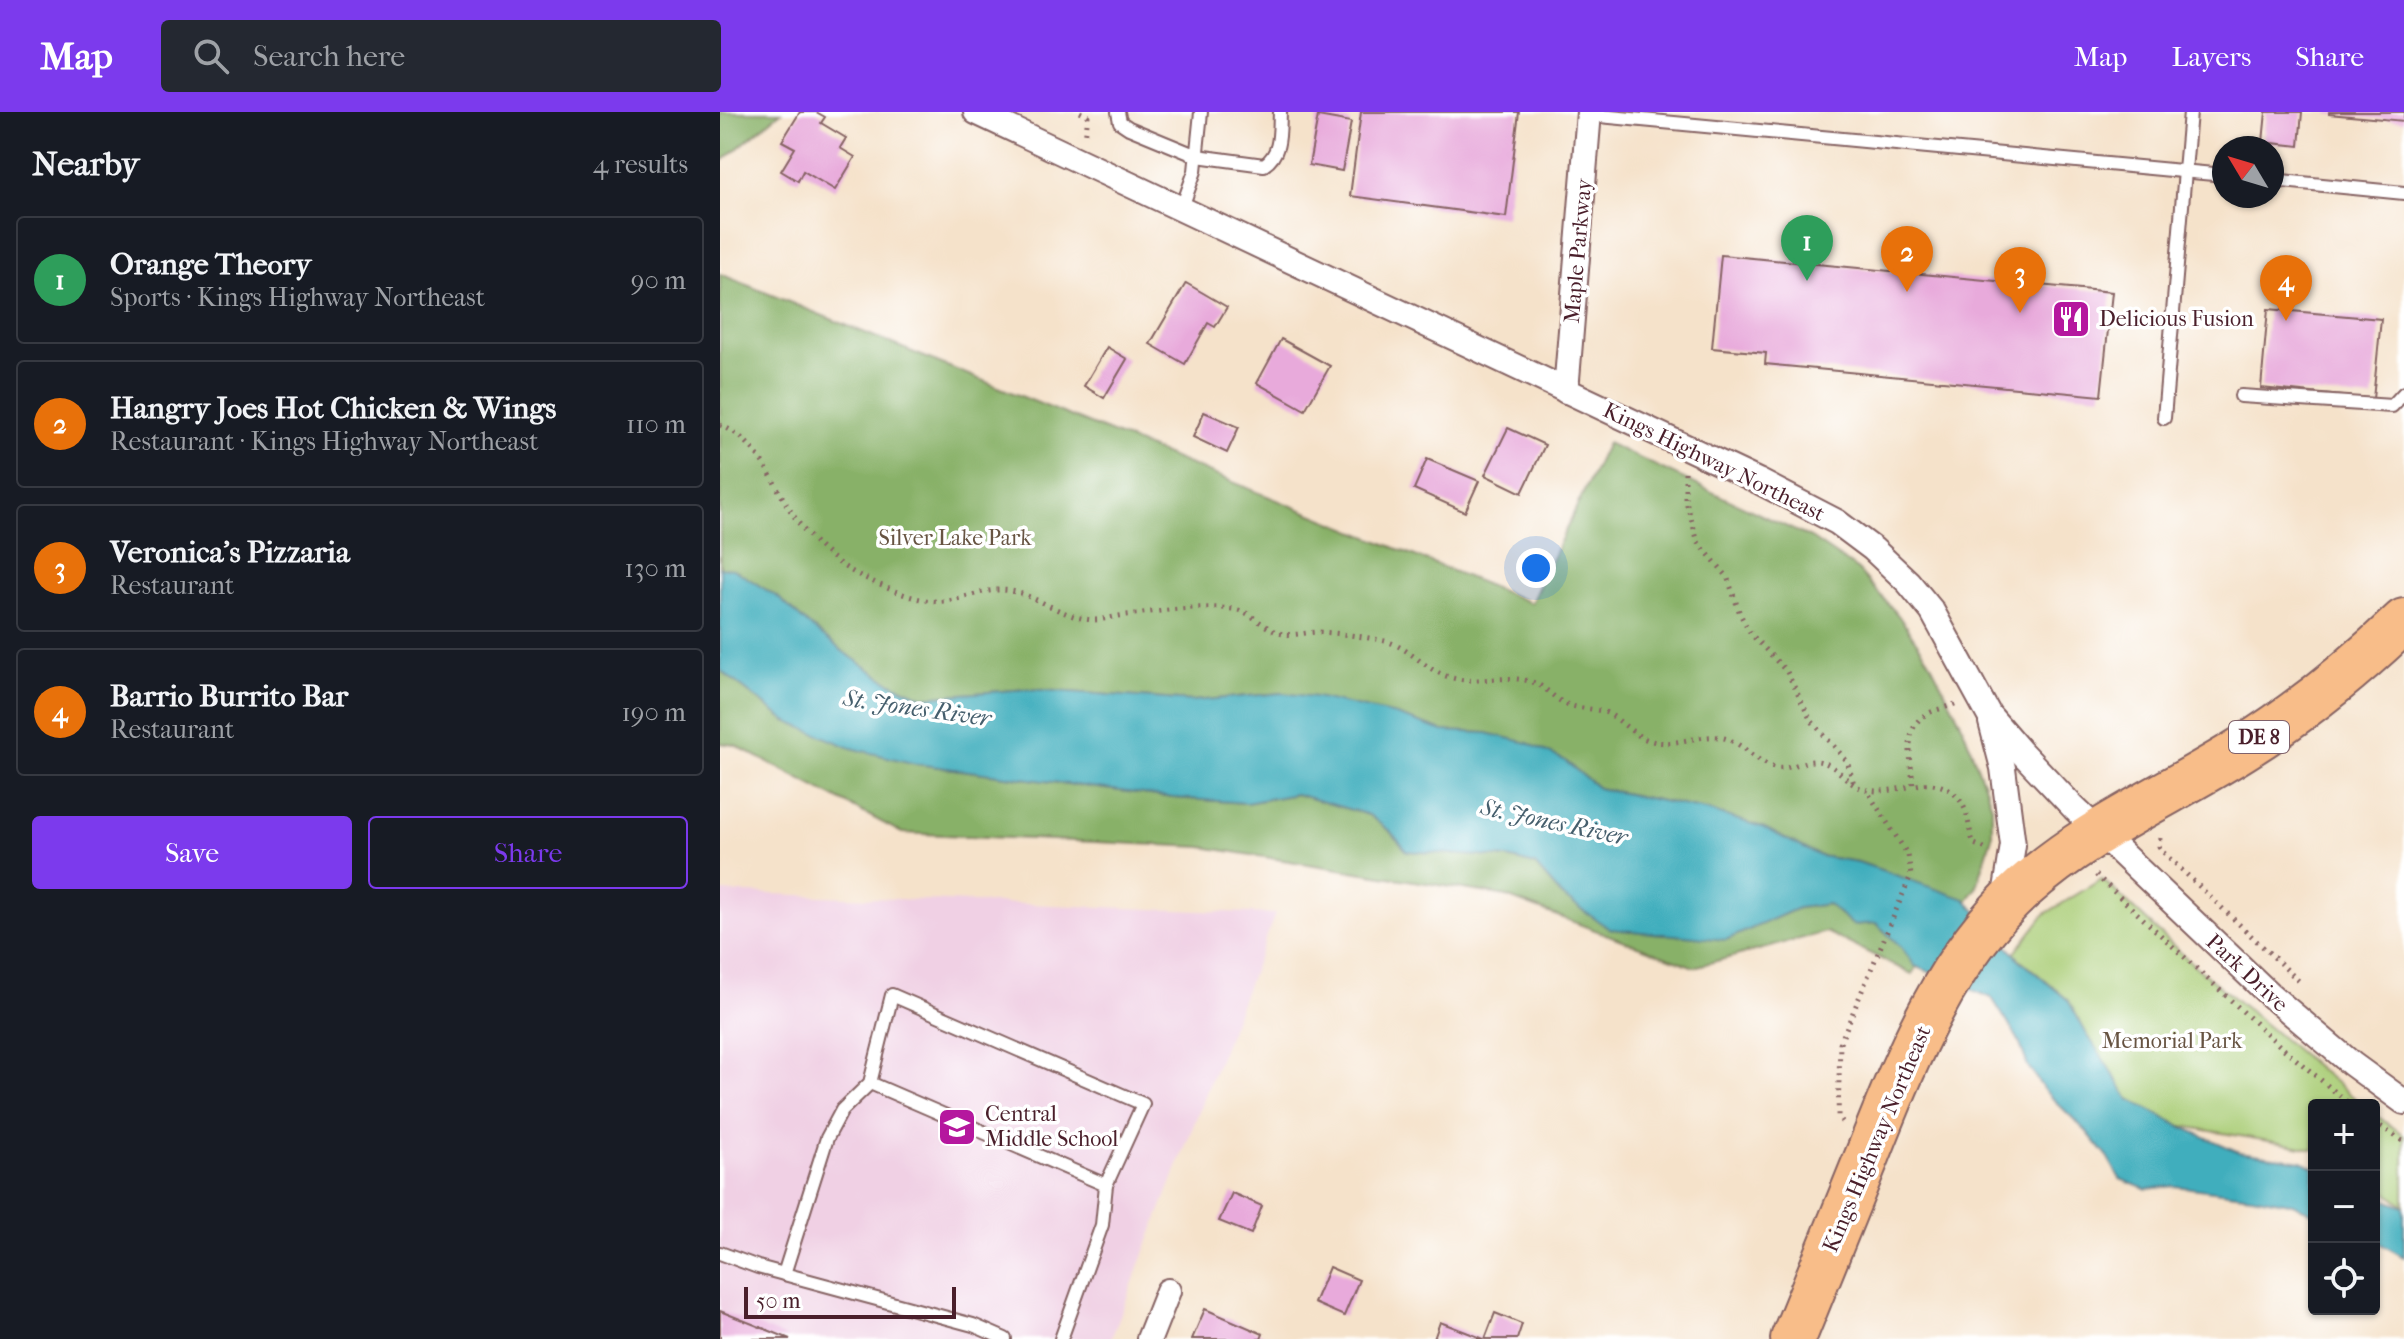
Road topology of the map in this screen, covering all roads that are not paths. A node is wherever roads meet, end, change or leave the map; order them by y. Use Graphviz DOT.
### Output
graph roads {
  1 [pos="976,112"];
  2 [pos="1118,112"];
  3 [pos="1201,112"];
  4 [pos="1280,112"];
  5 [pos="2190,112"];
  6 [pos="1589,114"];
  7 [pos="1197,156"];
  8 [pos="2186,171"];
  9 [pos="2212,174"];
  10 [pos="2284,181"];
  11 [pos="2404,193"];
  12 [pos="1181,210"];
  13 [pos="1566,391"];
  14 [pos="2404,393"];
  15 [pos="2241,396"];
  16 [pos="2164,418"];
  17 [pos="2404,621"];
  18 [pos="1989,715"];
  19 [pos="2100,832"];
  20 [pos="2004,907"];
  21 [pos="870,1083"];
  22 [pos="2404,1102"];
  23 [pos="1106,1185"];
  24 [pos="720,1253"];
  25 [pos="784,1274"];
  26 [pos="1168,1291"];
  27 [pos="1005,1339"];
  28 [pos="1061,1339"];
  29 [pos="1149,1339"];
  30 [pos="1793,1339"];
  1 -- 12 [label="street, Kings Highway Northeast"];
  2 -- 7 [label="lane"];
  3 -- 7 [label="lane"];
  4 -- 7 [label="lane"];
  5 -- 8 [label="lane"];
  6 -- 8 [label="lane"];
  6 -- 13 [label="street, Maple Parkway"];
  7 -- 12 [label="lane"];
  8 -- 9 [label="lane"];
  8 -- 16 [label="lane"];
  10 -- 11 [label="lane"];
  12 -- 13 [label="street, Kings Highway Northeast"];
  13 -- 18 [label="street, Kings Highway Northeast"];
  14 -- 15 [label="lane"];
  17 -- 19 [label="highway, DE 8"];
  18 -- 19 [label="street, Kings Highway Northeast"];
  18 -- 20 [label="street"];
  19 -- 20 [label="highway, Kings Highway Northeast / DE 8"];
  19 -- 22 [label="street, Park Drive"];
  20 -- 30 [label="highway, Kings Highway Northeast / DE 8"];
  21 -- 23 [label="lane"];
  21 -- 23 [label="lane"];
  21 -- 25 [label="lane"];
  23 -- 28 [label="lane"];
  24 -- 25 [label="lane"];
  25 -- 27 [label="lane"];
  26 -- 29 [label="street"];
}
